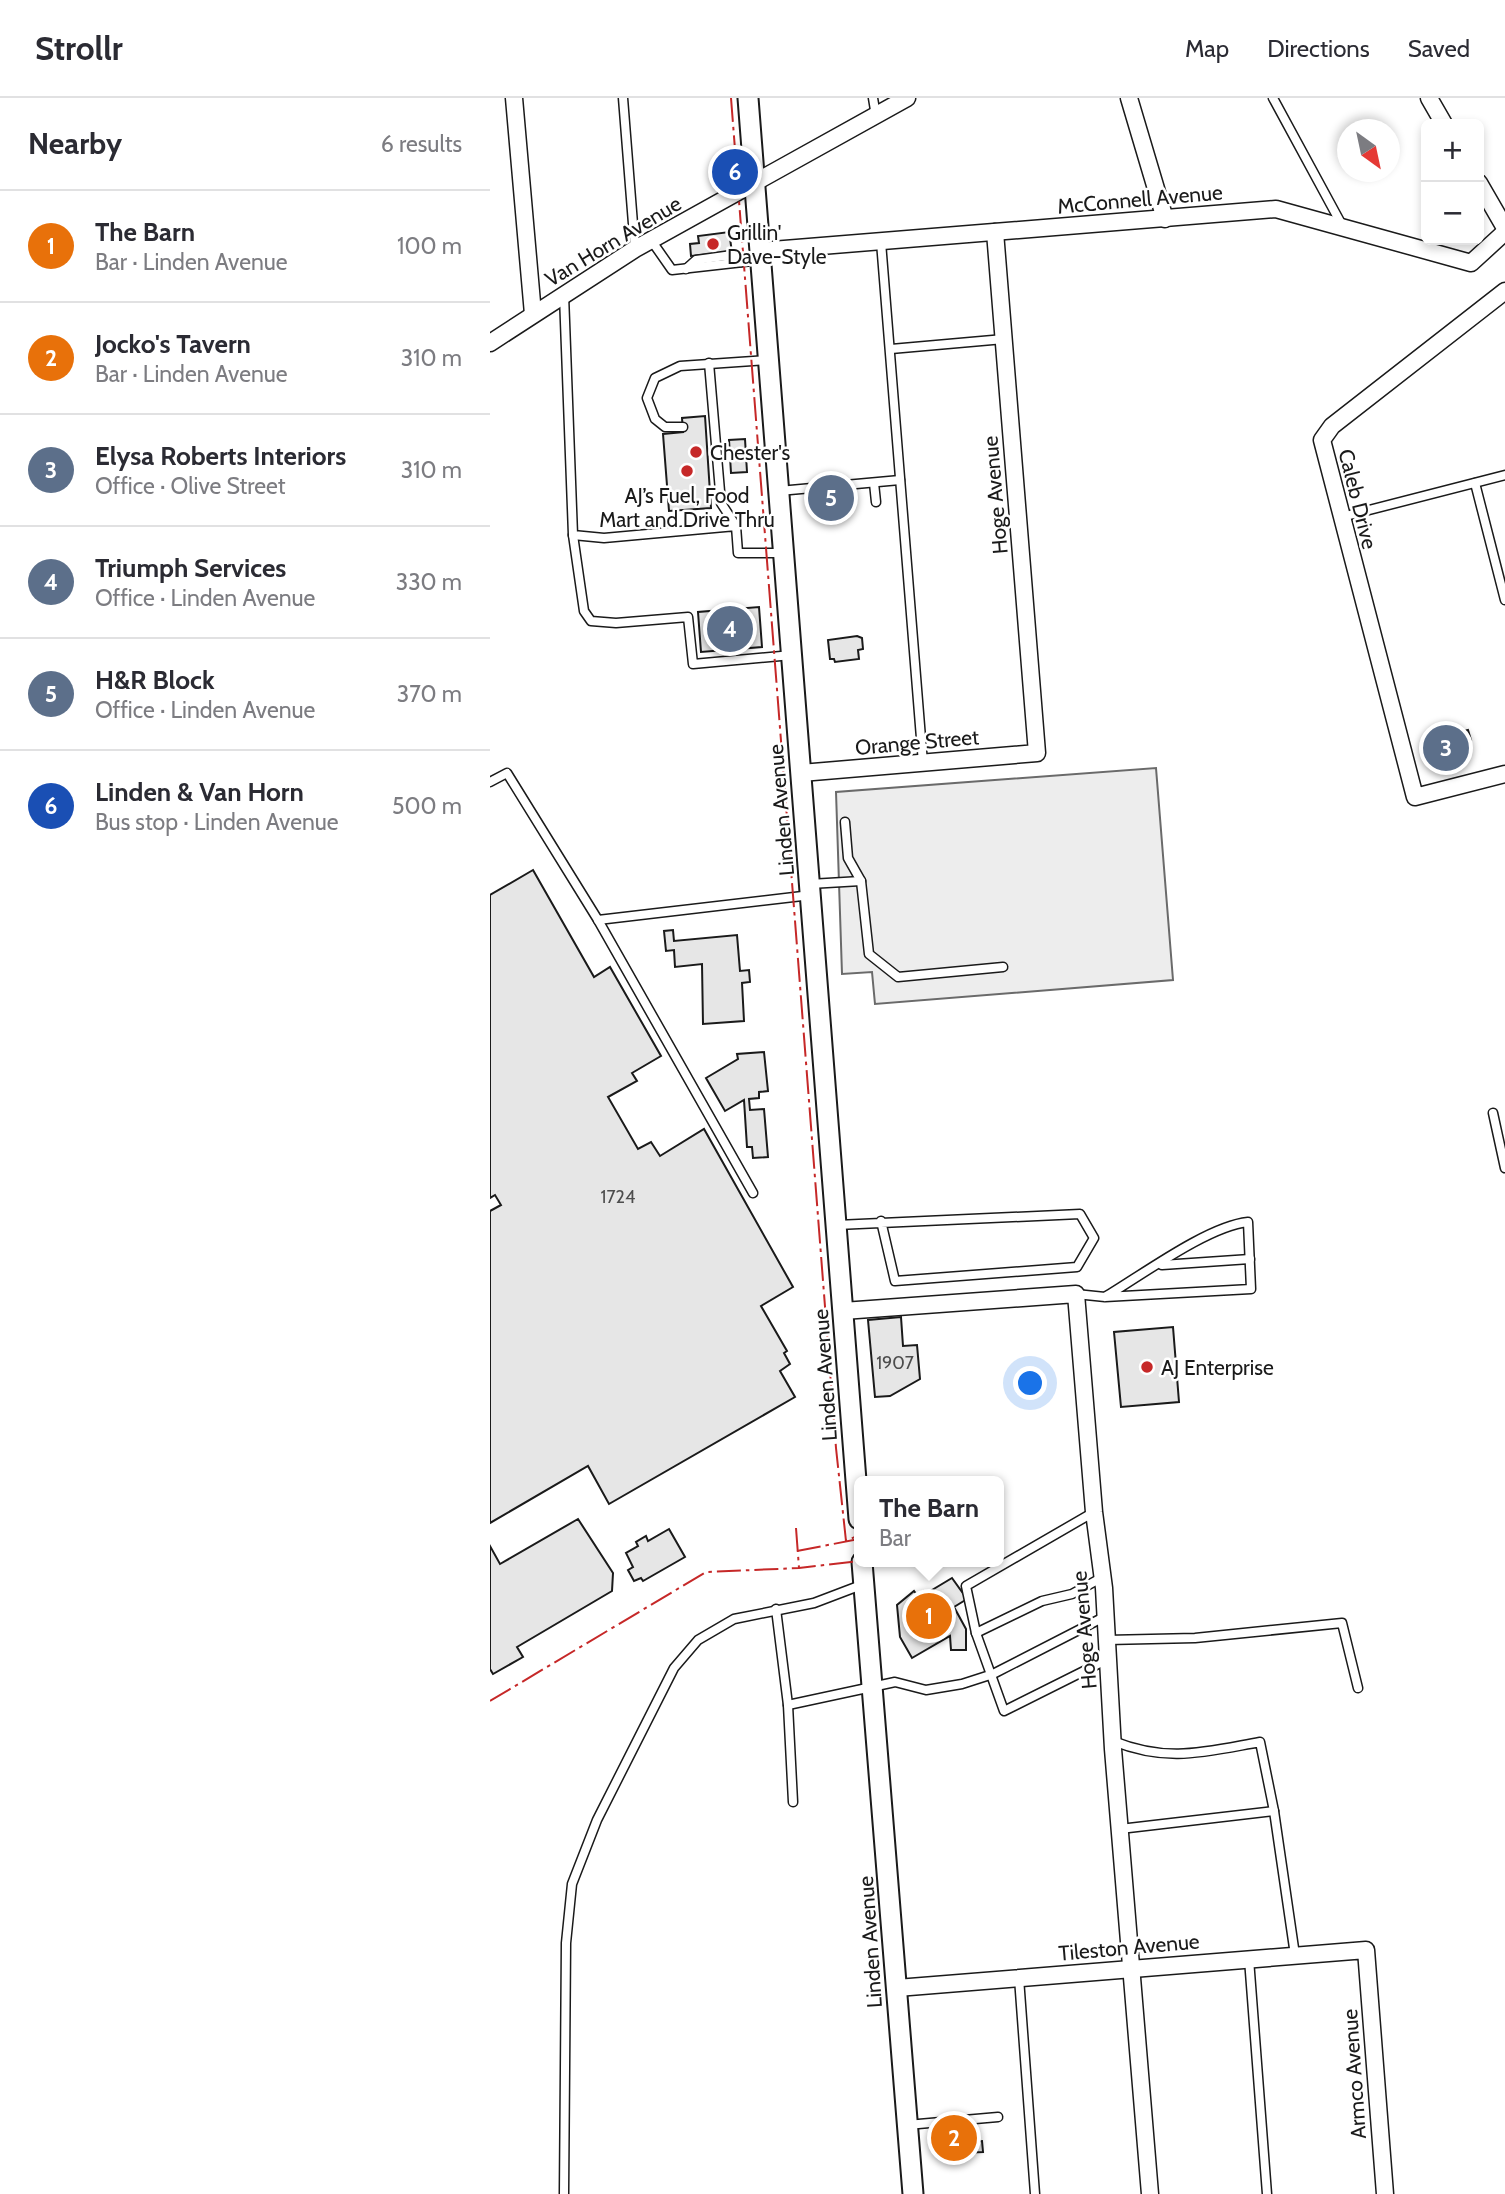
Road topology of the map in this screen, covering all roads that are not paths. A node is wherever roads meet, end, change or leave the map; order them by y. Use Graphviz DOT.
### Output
graph roads {
  1 [pos="514,98"];
  2 [pos="623,98"];
  3 [pos="748,98"];
  4 [pos="873,98"];
  5 [pos="907,98"];
  6 [pos="1129,98"];
  7 [pos="1273,98"];
  8 [pos="1429,98"];
  9 [pos="876,116"];
  10 [pos="1441,119"];
  11 [pos="755,183"];
  12 [pos="1484,192"];
  13 [pos="1165,219"];
  14 [pos="1344,229"];
  15 [pos="1505,230"];
  16 [pos="995,232"];
  17 [pos="650,240"];
  18 [pos="881,242"];
  19 [pos="635,249"];
  20 [pos="754,258"];
  21 [pos="1505,291"];
  22 [pos="564,295"];
  23 [pos="533,314"];
  24 [pos="1004,340"];
  25 [pos="490,343"];
  26 [pos="891,349"];
  27 [pos="769,360"];
  28 [pos="709,363"];
  29 [pos="683,427"];
  30 [pos="1505,475"];
  31 [pos="900,480"];
  32 [pos="874,483"];
  33 [pos="1475,483"];
  34 [pos="779,491"];
  35 [pos="876,502"];
  36 [pos="1341,518"];
  37 [pos="736,526"];
  38 [pos="573,535"];
  39 [pos="784,553"];
  40 [pos="1505,600"];
  41 [pos="792,655"];
  42 [pos="1037,753"];
  43 [pos="923,763"];
  44 [pos="801,773"];
  45 [pos="1505,774"];
  46 [pos="490,782"];
  47 [pos="845,822"];
  48 [pos="861,881"];
  49 [pos="810,890"];
  50 [pos="598,920"];
  51 [pos="1003,967"];
  52 [pos="1493,1113"];
  53 [pos="1505,1168"];
  54 [pos="753,1193"];
  55 [pos="881,1221"];
  56 [pos="837,1225"];
  57 [pos="1250,1259"];
  58 [pos="1161,1265"];
  59 [pos="1076,1294"];
  60 [pos="1105,1297"];
  61 [pos="844,1311"];
  62 [pos="856,1476"];
  63 [pos="1094,1511"];
  64 [pos="1004,1564"];
  65 [pos="862,1567"];
  66 [pos="999,1567"];
  67 [pos="1101,1578"];
  68 [pos="864,1584"];
  69 [pos="776,1609"];
  70 [pos="1106,1616"];
  71 [pos="976,1633"];
  72 [pos="1107,1640"];
  73 [pos="1108,1659"];
  74 [pos="993,1674"];
  75 [pos="873,1688"];
  76 [pos="1358,1688"];
  77 [pos="788,1705"];
  78 [pos="1112,1741"];
  79 [pos="793,1802"];
  80 [pos="1274,1811"];
  81 [pos="1119,1829"];
  82 [pos="1366,1950"];
  83 [pos="1295,1955"];
  84 [pos="1249,1959"];
  85 [pos="1133,1968"];
  86 [pos="1019,1978"];
  87 [pos="897,1988"];
  88 [pos="998,2117"];
  89 [pos="907,2125"];
  90 [pos="564,2194"];
  91 [pos="913,2194"];
  92 [pos="1035,2194"];
  93 [pos="1150,2194"];
  94 [pos="1268,2194"];
  95 [pos="1385,2194"];
  1 -- 23 [label="street"];
  2 -- 19 [label="lane"];
  3 -- 11 [label="street, Linden Avenue"];
  4 -- 9 [label="lane"];
  5 -- 9 [label="street, Van Horn Avenue"];
  6 -- 13 [label="street"];
  7 -- 14 [label="lane"];
  8 -- 10 [label="street"];
  9 -- 11 [label="street, Van Horn Avenue"];
  11 -- 17 [label="street, Van Horn Avenue"];
  11 -- 20 [label="street, Linden Avenue"];
  12 -- 15 [label="street"];
  13 -- 14 [label="street, McConnell Avenue"];
  13 -- 16 [label="street, McConnell Avenue"];
  14 -- 15 [label="street, McConnell Avenue"];
  16 -- 18 [label="street, McConnell Avenue"];
  16 -- 24 [label="street, Hoge Avenue"];
  17 -- 19 [label="street, Van Horn Avenue"];
  17 -- 20 [label="lane"];
  18 -- 20 [label="street, McConnell Avenue"];
  18 -- 26 [label="lane"];
  19 -- 22 [label="street, Van Horn Avenue"];
  20 -- 27 [label="street, Linden Avenue"];
  21 -- 36 [label="street, Caleb Drive"];
  22 -- 23 [label="street, Van Horn Avenue"];
  22 -- 38 [label="lane"];
  23 -- 25 [label="street, Van Horn Avenue"];
  24 -- 26 [label="lane"];
  24 -- 42 [label="street, Hoge Avenue"];
  26 -- 31 [label="lane"];
  27 -- 28 [label="lane"];
  27 -- 34 [label="street, Linden Avenue"];
  28 -- 29 [label="lane"];
  28 -- 37 [label="lane"];
  30 -- 33 [label="lane"];
  31 -- 32 [label="lane"];
  31 -- 43 [label="lane"];
  32 -- 34 [label="lane"];
  32 -- 35 [label="lane"];
  33 -- 36 [label="lane"];
  33 -- 40 [label="lane"];
  34 -- 39 [label="street, Linden Avenue"];
  36 -- 45 [label="street, Caleb Drive"];
  37 -- 38 [label="lane"];
  37 -- 39 [label="lane"];
  38 -- 41 [label="lane"];
  39 -- 41 [label="street, Linden Avenue"];
  41 -- 44 [label="street, Linden Avenue"];
  42 -- 43 [label="street, Orange Street"];
  43 -- 44 [label="street, Orange Street"];
  44 -- 49 [label="street, Linden Avenue"];
  46 -- 50 [label="lane"];
  47 -- 48 [label="lane"];
  48 -- 49 [label="lane"];
  48 -- 51 [label="lane"];
  49 -- 50 [label="lane"];
  49 -- 56 [label="street, Linden Avenue"];
  50 -- 54 [label="lane"];
  52 -- 53 [label="lane"];
  55 -- 55 [label="lane"];
  55 -- 56 [label="lane"];
  56 -- 61 [label="street, Linden Avenue"];
  57 -- 58 [label="lane"];
  57 -- 58 [label="lane"];
  57 -- 60 [label="lane"];
  58 -- 60 [label="lane"];
  59 -- 60 [label="lane"];
  59 -- 61 [label="street"];
  59 -- 63 [label="street, Hoge Avenue"];
  61 -- 62 [label="street, Linden Avenue"];
  63 -- 64 [label="lane"];
  63 -- 67 [label="street, Hoge Avenue"];
  65 -- 68 [label="street, Linden Avenue"];
  66 -- 71 [label="lane"];
  67 -- 70 [label="street, Hoge Avenue"];
  67 -- 71 [label="lane"];
  68 -- 69 [label="lane"];
  68 -- 75 [label="street, Linden Avenue"];
  69 -- 77 [label="lane"];
  69 -- 90 [label="lane"];
  70 -- 72 [label="street, Hoge Avenue"];
  70 -- 74 [label="lane"];
  71 -- 74 [label="lane"];
  72 -- 73 [label="street, Hoge Avenue"];
  72 -- 76 [label="lane"];
  73 -- 74 [label="lane"];
  73 -- 78 [label="street, Hoge Avenue"];
  74 -- 75 [label="lane"];
  75 -- 77 [label="lane"];
  75 -- 87 [label="street, Linden Avenue"];
  77 -- 79 [label="lane"];
  78 -- 80 [label="lane"];
  78 -- 81 [label="street, Hoge Avenue"];
  80 -- 81 [label="lane"];
  80 -- 83 [label="lane"];
  81 -- 85 [label="street, Hoge Avenue"];
  82 -- 83 [label="street, Tileston Avenue"];
  82 -- 95 [label="street, Armco Avenue"];
  83 -- 84 [label="street, Tileston Avenue"];
  84 -- 85 [label="street, Tileston Avenue"];
  84 -- 94 [label="lane"];
  85 -- 86 [label="street, Tileston Avenue"];
  85 -- 93 [label="street, Hoge Avenue"];
  86 -- 87 [label="street, Tileston Avenue"];
  86 -- 92 [label="lane"];
  87 -- 89 [label="street, Linden Avenue"];
  88 -- 89 [label="lane"];
  89 -- 91 [label="street, Linden Avenue"];
}
